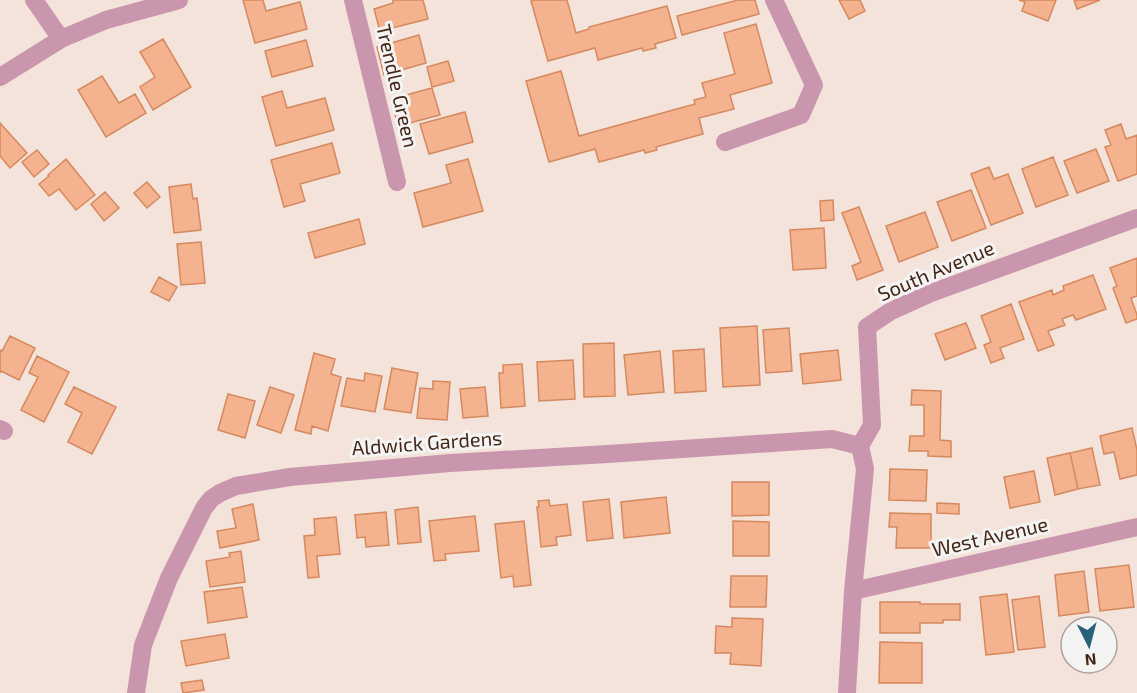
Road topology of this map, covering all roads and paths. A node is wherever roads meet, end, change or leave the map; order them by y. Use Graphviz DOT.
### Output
graph roads {
  1 [pos="34,0"];
  2 [pos="179,0"];
  3 [pos="353,0"];
  4 [pos="774,0"];
  5 [pos="61,39"];
  6 [pos="0,77"];
  7 [pos="725,142"];
  8 [pos="397,182"];
  9 [pos="1137,218"];
  10 [pos="860,446"];
  11 [pos="1137,527"];
  12 [pos="853,591"];
  13 [pos="136,693"];
  14 [pos="847,693"];
  1 -- 5 [label="street"];
  2 -- 5 [label="street"];
  3 -- 8 [label="street, Trendle Green"];
  4 -- 7 [label="street"];
  5 -- 6 [label="street"];
  9 -- 10 [label="street, South Avenue"];
  10 -- 12 [label="street"];
  10 -- 13 [label="street, Aldwick Gardens"];
  11 -- 12 [label="street, West Avenue"];
  12 -- 14 [label="street"];
}
